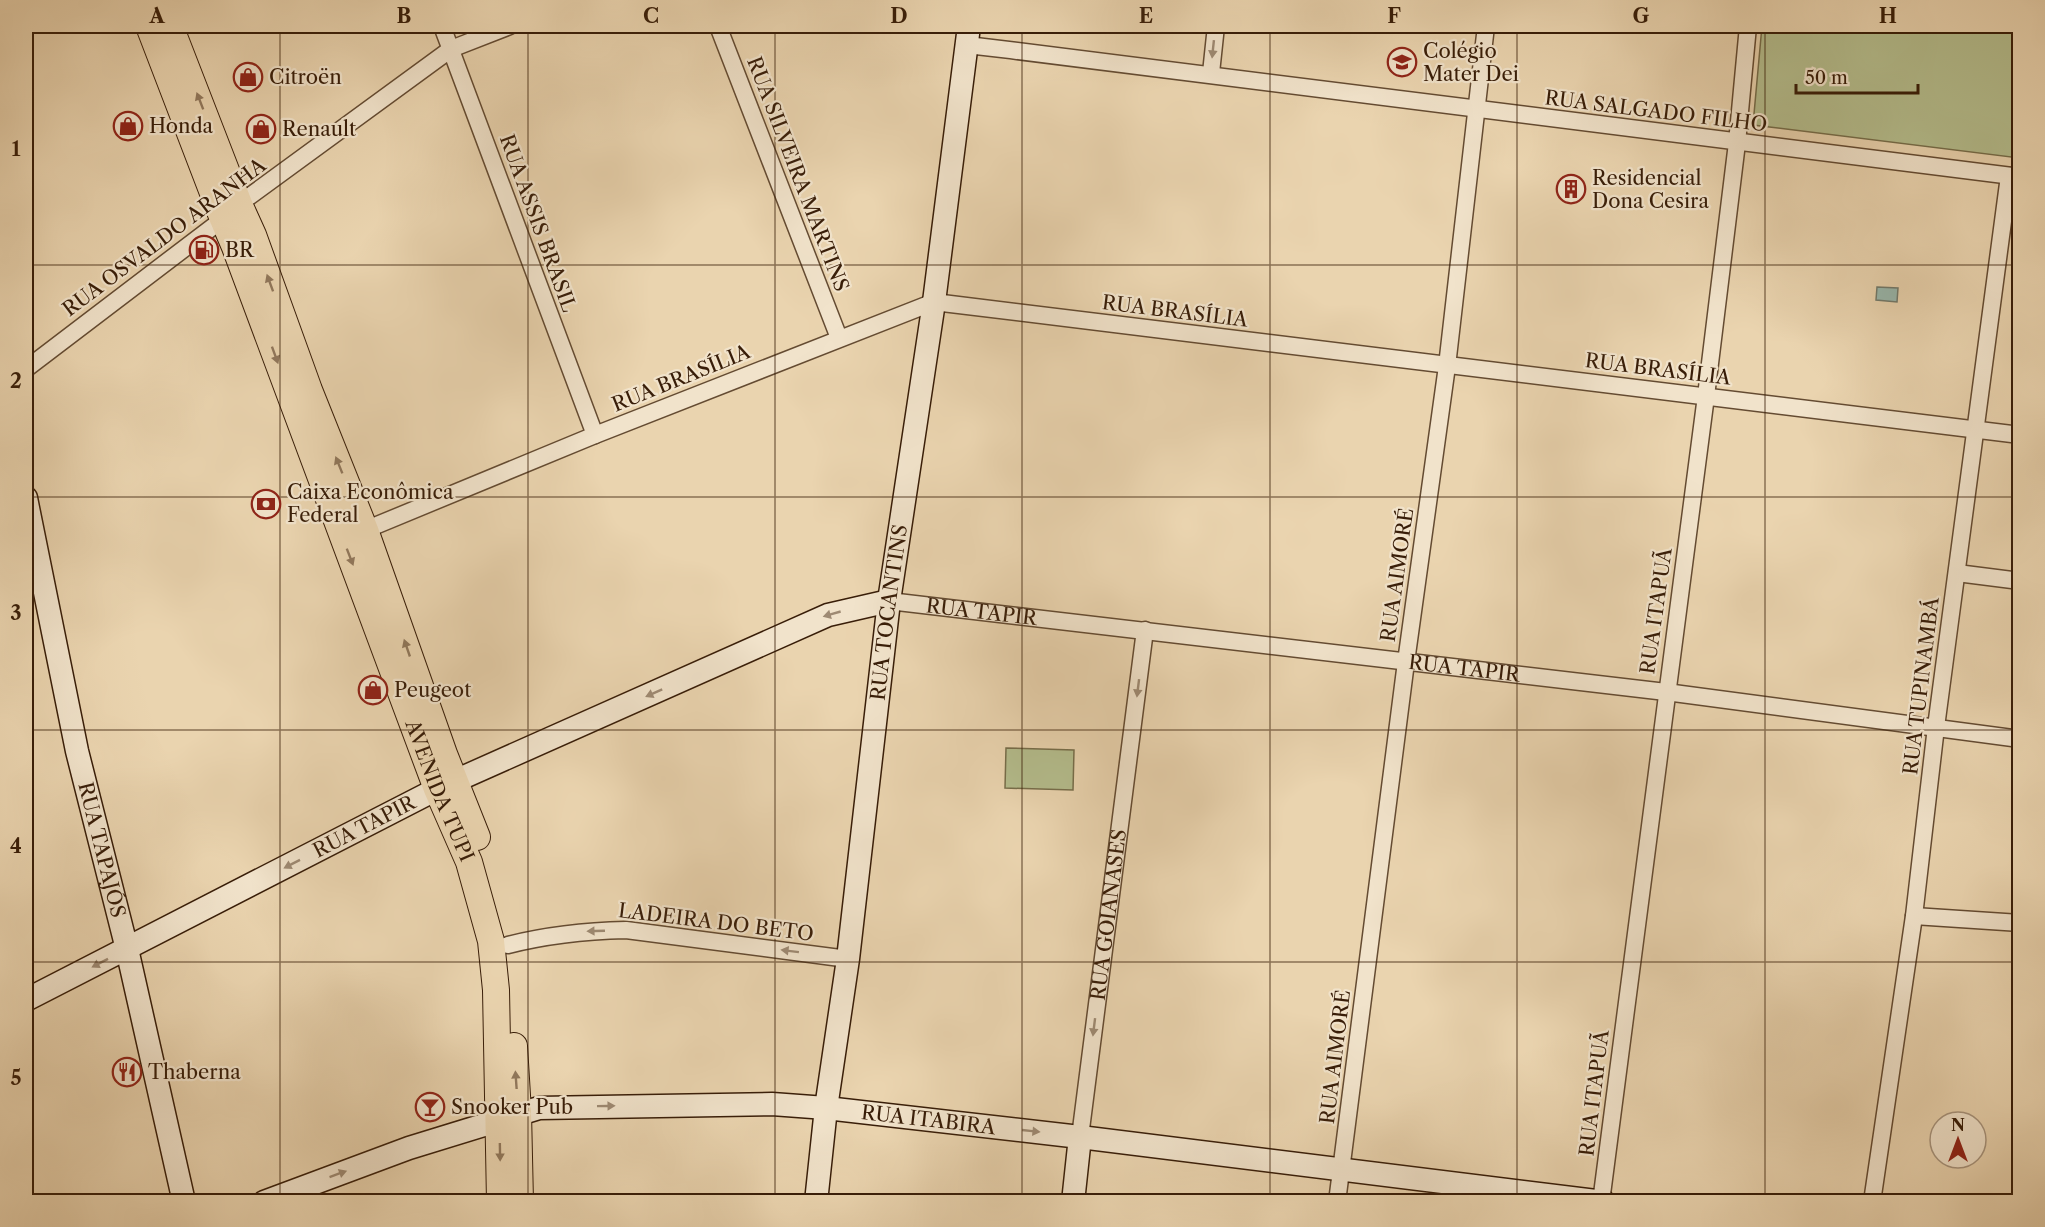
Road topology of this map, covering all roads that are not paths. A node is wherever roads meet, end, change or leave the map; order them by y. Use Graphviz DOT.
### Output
graph roads {
  1 [pos="149,26"];
  2 [pos="170,26"];
  3 [pos="442,26"];
  4 [pos="510,26"];
  5 [pos="718,26"];
  6 [pos="1216,26"];
  7 [pos="1486,26"];
  8 [pos="1748,26"];
  9 [pos="968,35"];
  10 [pos="451,49"];
  11 [pos="1211,74"];
  12 [pos="1477,109"];
  13 [pos="1737,143"];
  14 [pos="2014,177"];
  15 [pos="231,212"];
  16 [pos="934,302"];
  17 [pos="839,338"];
  18 [pos="1447,366"];
  19 [pos="26,369"];
  20 [pos="1706,396"];
  21 [pos="1975,429"];
  22 [pos="595,435"];
  23 [pos="2019,435"];
  24 [pos="26,498"];
  25 [pos="365,530"];
  26 [pos="1957,573"];
  27 [pos="2019,581"];
  28 [pos="889,601"];
  29 [pos="1145,630"];
  30 [pos="1406,662"];
  31 [pos="1666,692"];
  32 [pos="1936,727"];
  33 [pos="2019,739"];
  34 [pos="446,785"];
  35 [pos="1914,916"];
  36 [pos="2019,922"];
  37 [pos="508,945"];
  38 [pos="127,949"];
  39 [pos="848,959"];
  40 [pos="26,1000"];
  41 [pos="826,1107"];
  42 [pos="509,1115"];
  43 [pos="1080,1137"];
  44 [pos="1342,1169"];
  45 [pos="1602,1201"];
  46 [pos="184,1202"];
  47 [pos="264,1202"];
  48 [pos="500,1202"];
  49 [pos="520,1202"];
  50 [pos="816,1202"];
  51 [pos="1073,1202"];
  52 [pos="1336,1202"];
  53 [pos="1872,1202"];
  1 -- 15 [label="main road, AVENIDA TUPI"];
  15 -- 2 [label="main road, AVENIDA TUPI, one-way"];
  3 -- 10 [label="street, RUA ASSIS BRASIL"];
  4 -- 10 [label="street, RUA OSVALDO ARANHA"];
  5 -- 17 [label="street, RUA SILVEIRA MARTINS"];
  6 -- 11 [label="street, one-way"];
  7 -- 12 [label="street, RUA AIMORÉ"];
  8 -- 13 [label="street, RUA ITAPUÃ"];
  9 -- 11 [label="street, RUA SALGADO FILHO"];
  9 -- 16 [label="street, RUA TOCANTINS"];
  10 -- 15 [label="street, RUA OSVALDO ARANHA"];
  10 -- 22 [label="street, RUA ASSIS BRASIL"];
  11 -- 12 [label="street, RUA SALGADO FILHO"];
  12 -- 13 [label="street, RUA SALGADO FILHO"];
  12 -- 18 [label="street, RUA AIMORÉ"];
  13 -- 14 [label="street, RUA SALGADO FILHO"];
  13 -- 20 [label="street, RUA ITAPUÃ"];
  14 -- 21 [label="street, RUA TUPINAMBÁ"];
  15 -- 19 [label="street, RUA OSVALDO ARANHA"];
  25 -- 15 [label="main road, AVENIDA TUPI, one-way"];
  15 -- 34 [label="main road, AVENIDA TUPI, one-way"];
  16 -- 17 [label="street, RUA BRASÍLIA"];
  16 -- 18 [label="street, RUA BRASÍLIA"];
  16 -- 28 [label="street, RUA TOCANTINS"];
  17 -- 22 [label="street, RUA BRASÍLIA"];
  18 -- 20 [label="street, RUA BRASÍLIA"];
  18 -- 30 [label="street, RUA AIMORÉ"];
  20 -- 21 [label="street, RUA BRASÍLIA"];
  20 -- 31 [label="street, RUA ITAPUÃ"];
  21 -- 23 [label="street, RUA BRASÍLIA"];
  21 -- 26 [label="street, RUA TUPINAMBÁ"];
  22 -- 25 [label="street, RUA BRASÍLIA"];
  24 -- 38 [label="street, RUA TAPAJÓS"];
  34 -- 25 [label="main road, AVENIDA TUPI, one-way"];
  26 -- 27 [label="street"];
  26 -- 32 [label="street, RUA TUPINAMBÁ"];
  28 -- 29 [label="street, RUA TAPIR"];
  28 -- 34 [label="street, RUA TAPIR, one-way"];
  28 -- 39 [label="street, RUA TOCANTINS"];
  29 -- 30 [label="street, RUA TAPIR"];
  29 -- 43 [label="street, RUA GOIANASES, one-way"];
  30 -- 31 [label="street, RUA TAPIR"];
  30 -- 44 [label="street, RUA AIMORÉ"];
  31 -- 32 [label="street, RUA TAPIR"];
  31 -- 45 [label="street, RUA ITAPUÃ"];
  32 -- 33 [label="street, RUA TAPIR"];
  32 -- 35 [label="street, RUA TUPINAMBÁ"];
  34 -- 37 [label="main road, AVENIDA TUPI"];
  34 -- 38 [label="street, RUA TAPIR, one-way"];
  34 -- 42 [label="main road, AVENIDA TUPI"];
  35 -- 36 [label="street"];
  35 -- 53 [label="street, RUA TUPINAMBÁ"];
  39 -- 37 [label="street, LADEIRA DO BETO, one-way"];
  42 -- 37 [label="main road, AVENIDA TUPI, one-way"];
  38 -- 40 [label="street, RUA TAPIR, one-way"];
  38 -- 46 [label="street, RUA TAPAJÓS"];
  39 -- 41 [label="street, RUA TOCANTINS"];
  42 -- 41 [label="street, RUA ITABIRA, one-way"];
  41 -- 43 [label="street, RUA ITABIRA, one-way"];
  41 -- 50 [label="street, RUA TOCANTINS"];
  47 -- 42 [label="street, RUA ITABIRA, one-way"];
  42 -- 48 [label="main road, AVENIDA TUPI, one-way"];
  42 -- 49 [label="main road, AVENIDA TUPI"];
  43 -- 44 [label="street, RUA ITABIRA"];
  43 -- 51 [label="street, RUA GOIANASES"];
  44 -- 45 [label="street, RUA ITABIRA"];
  44 -- 52 [label="street, RUA AIMORÉ"];
}
